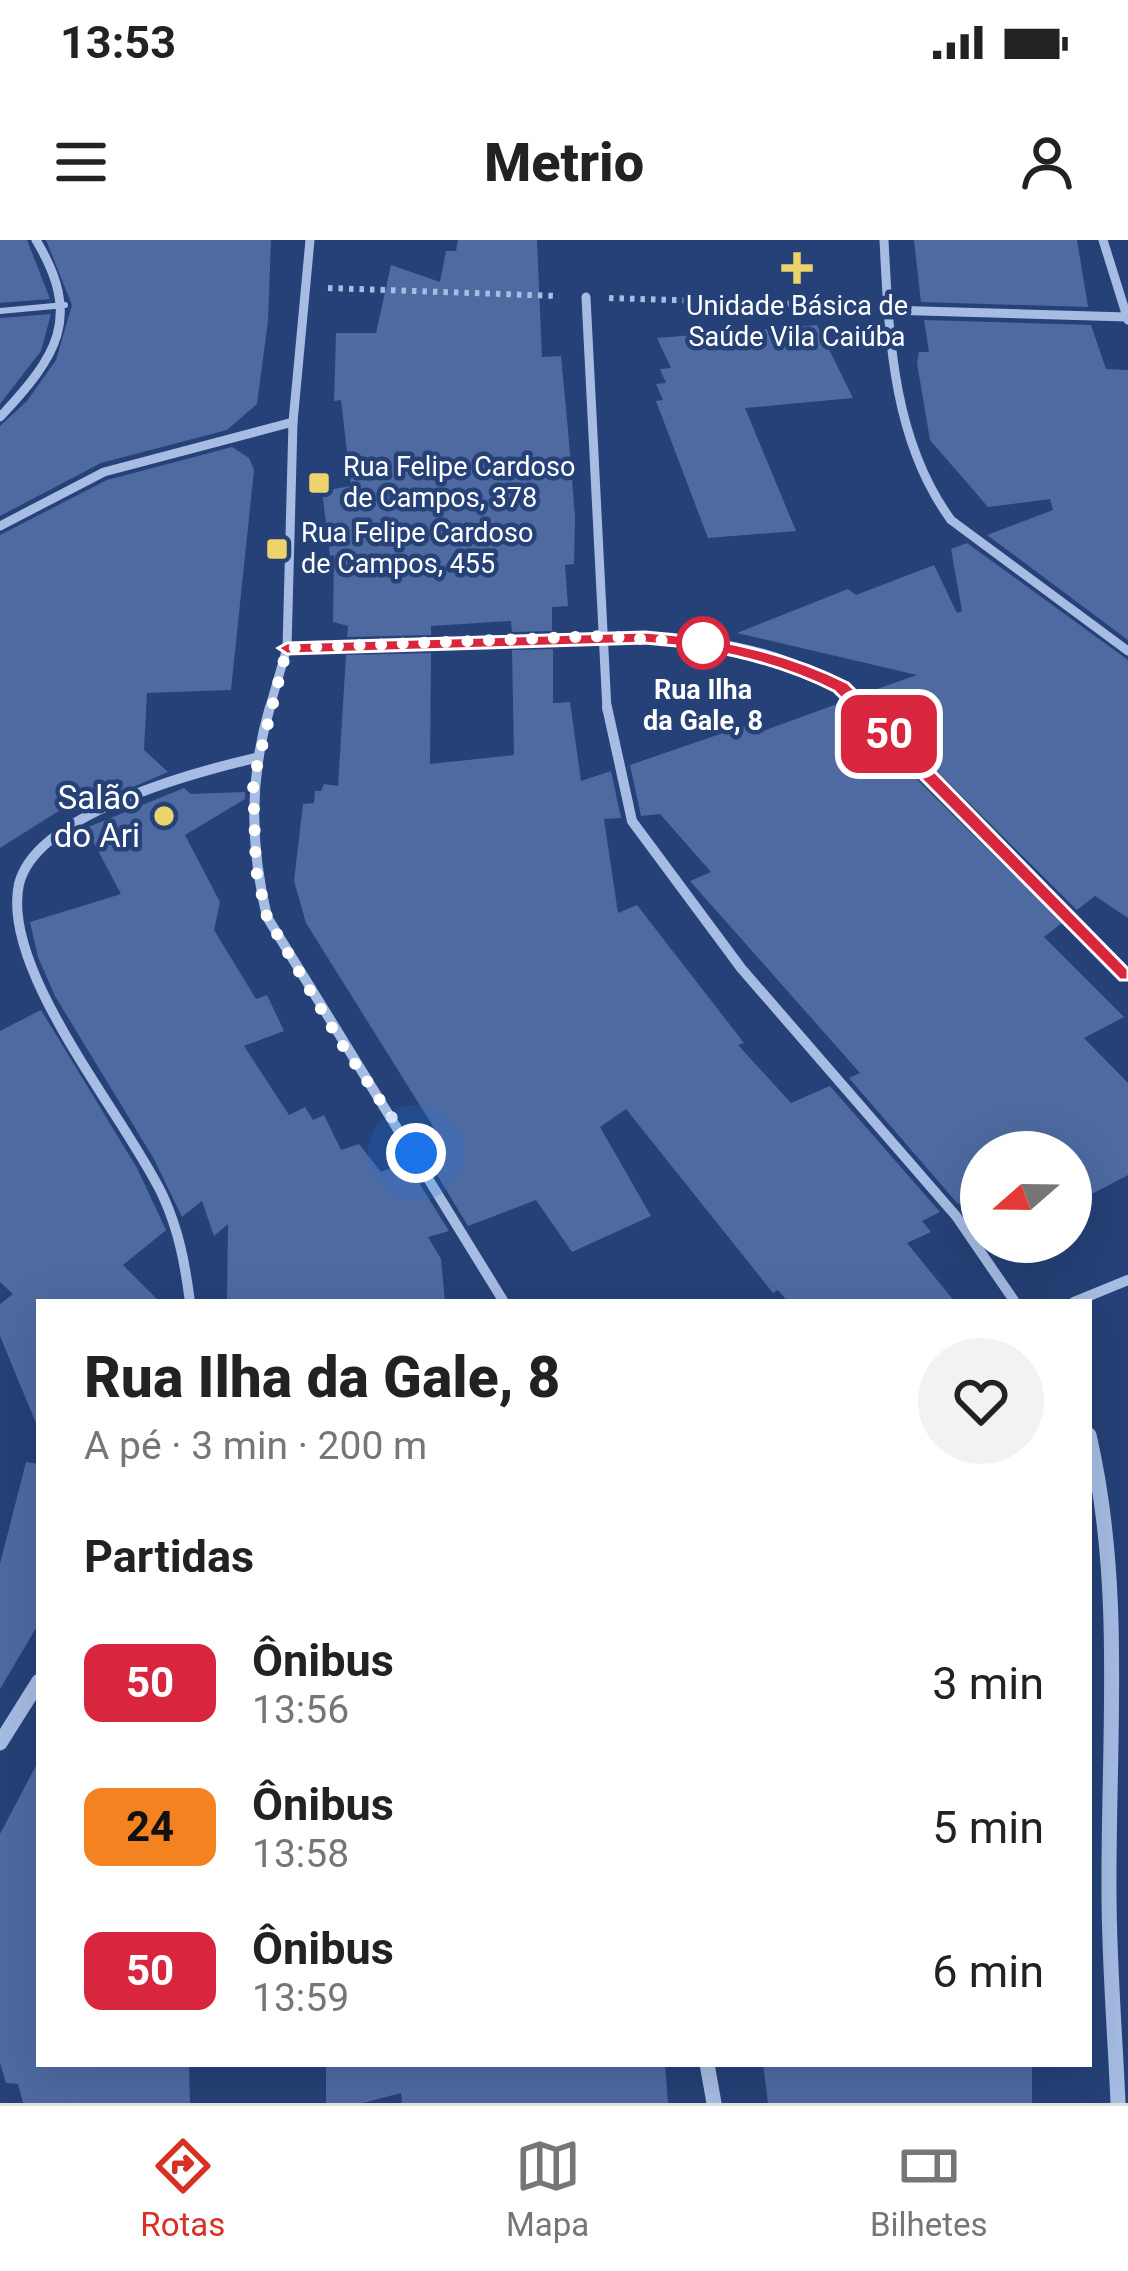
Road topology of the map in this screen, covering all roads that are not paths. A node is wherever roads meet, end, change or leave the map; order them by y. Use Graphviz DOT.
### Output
graph roads {
  1 [pos="36,240"];
  2 [pos="310,240"];
  3 [pos="884,240"];
  4 [pos="1103,240"];
  5 [pos="586,297"];
  6 [pos="65,304"];
  7 [pos="887,310"];
  8 [pos="0,311"];
  9 [pos="1127,319"];
  10 [pos="0,417"];
  11 [pos="293,422"];
  12 [pos="0,526"];
  13 [pos="602,636"];
  14 [pos="287,648"];
  15 [pos="1128,651"];
  16 [pos="255,758"];
  17 [pos="5,923"];
  18 [pos="1128,975"];
  19 [pos="65,1065"];
  20 [pos="1128,1280"];
  21 [pos="189,1299"];
  22 [pos="502,1299"];
  23 [pos="1013,1299"];
  24 [pos="1081,1299"];
  25 [pos="1092,1448"];
  26 [pos="36,1687"];
  27 [pos="0,1743"];
  28 [pos="708,2067"];
  29 [pos="714,2103"];
  30 [pos="1118,2103"];
  1 -- 6 [label="street"];
  2 -- 11 [label="street"];
  3 -- 7 [label="street"];
  4 -- 9 [label="street"];
  5 -- 13 [label="street"];
  6 -- 8 [label="lane"];
  6 -- 10 [label="street"];
  7 -- 9 [label="street"];
  7 -- 15 [label="street"];
  11 -- 12 [label="street"];
  11 -- 14 [label="street"];
  13 -- 14 [label="street"];
  13 -- 18 [label="street"];
  13 -- 23 [label="street"];
  14 -- 16 [label="street"];
  16 -- 17 [label="street"];
  16 -- 22 [label="street"];
  19 -- 21 [label="street"];
  20 -- 24 [label="street"];
  25 -- 30 [label="street"];
  26 -- 27 [label="street"];
  28 -- 29 [label="street"];
}
